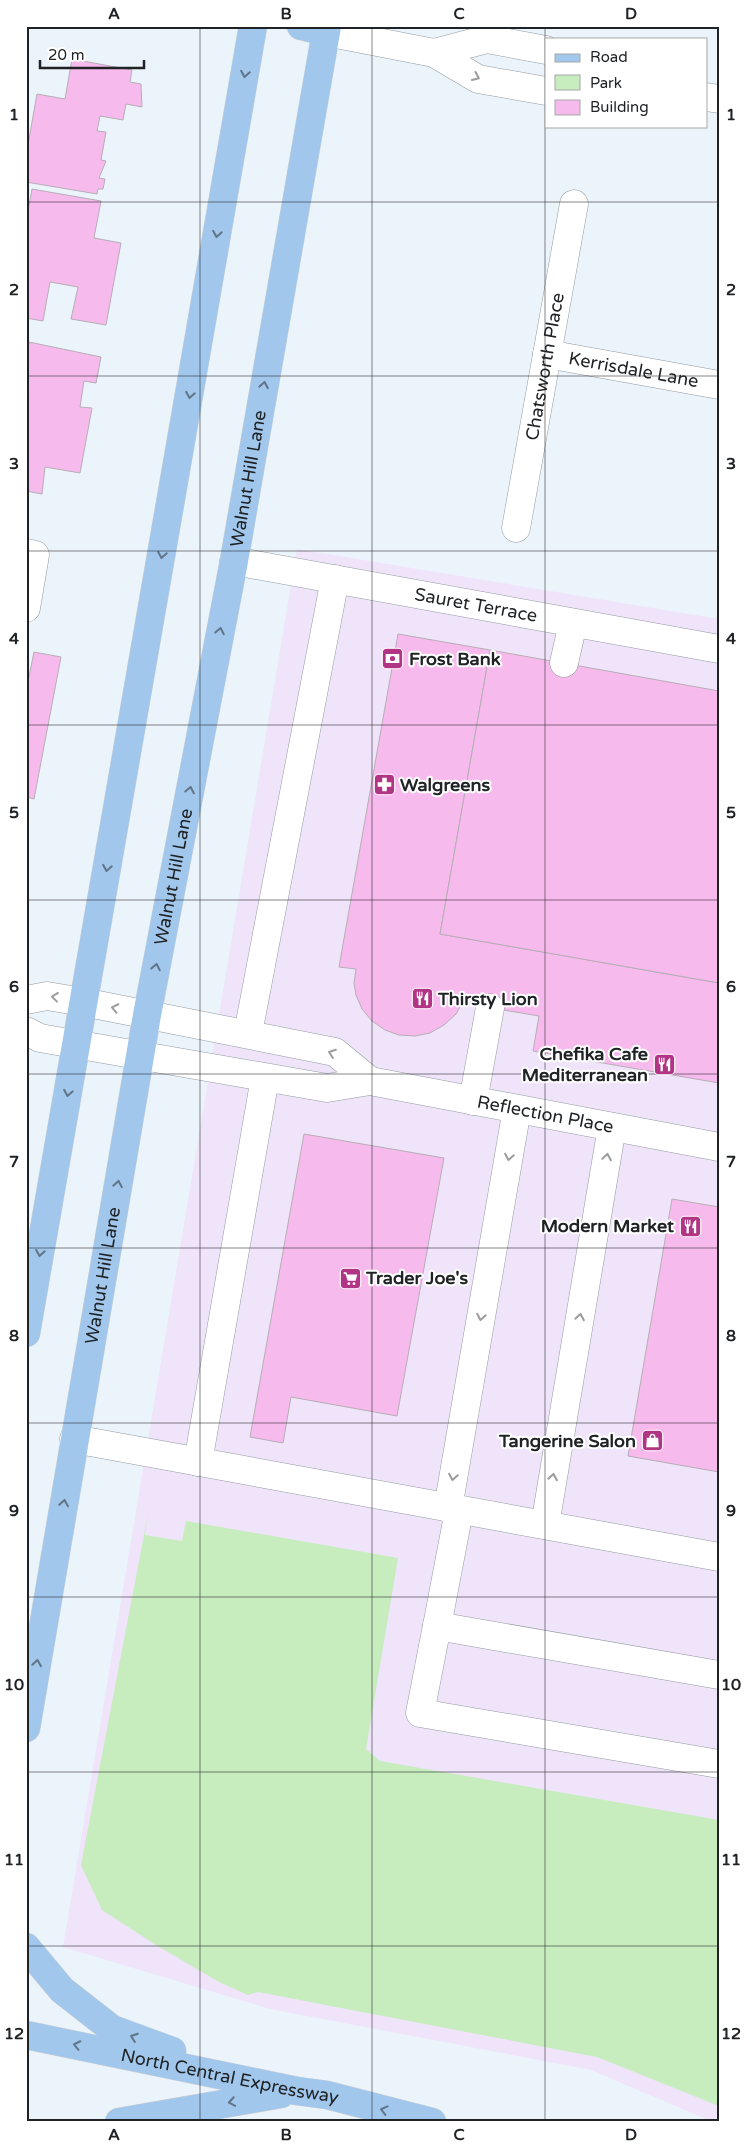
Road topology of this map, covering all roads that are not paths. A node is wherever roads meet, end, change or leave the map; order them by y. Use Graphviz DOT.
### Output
graph roads {
  1 [pos="253,26"];
  2 [pos="318,28"];
  3 [pos="538,48"];
  4 [pos="434,53"];
  5 [pos="534,89"];
  6 [pos="574,204"];
  7 [pos="548,354"];
  8 [pos="719,385"];
  9 [pos="516,528"];
  10 [pos="26,553"];
  11 [pos="234,560"];
  12 [pos="335,579"];
  13 [pos="26,608"];
  14 [pos="573,623"];
  15 [pos="719,649"];
  16 [pos="564,663"];
  17 [pos="26,1000"];
  18 [pos="83,1002"];
  19 [pos="490,1008"];
  20 [pos="147,1015"];
  21 [pos="26,1031"];
  22 [pos="248,1033"];
  23 [pos="76,1045"];
  24 [pos="140,1054"];
  25 [pos="265,1078"];
  26 [pos="370,1081"];
  27 [pos="474,1100"];
  28 [pos="517,1109"];
  29 [pos="612,1127"];
  30 [pos="719,1147"];
  31 [pos="26,1333"];
  32 [pos="74,1440"];
  33 [pos="198,1462"];
  34 [pos="453,1509"];
  35 [pos="544,1525"];
  36 [pos="719,1558"];
  37 [pos="437,1626"];
  38 [pos="719,1675"];
  39 [pos="26,1728"];
  40 [pos="719,1764"];
  41 [pos="26,1947"];
  42 [pos="26,2035"];
  43 [pos="262,2084"];
  44 [pos="297,2091"];
  45 [pos="119,2122"];
  46 [pos="432,2122"];
  1 -- 18 [label="main road, one-way"];
  2 -- 4 [label="lane"];
  11 -- 2 [label="main road, Walnut Hill Lane, one-way"];
  3 -- 4 [label="lane"];
  3 -- 5 [label="lane"];
  4 -- 5 [label="lane, one-way"];
  6 -- 7 [label="lane, Chatsworth Place"];
  7 -- 8 [label="lane, Kerrisdale Lane"];
  7 -- 9 [label="lane, Chatsworth Place"];
  10 -- 13 [label="lane"];
  11 -- 12 [label="lane, Sauret Terrace"];
  20 -- 11 [label="main road, Walnut Hill Lane, one-way"];
  12 -- 14 [label="lane, Sauret Terrace"];
  12 -- 22 [label="lane"];
  14 -- 15 [label="lane, Sauret Terrace"];
  14 -- 16 [label="lane"];
  18 -- 17 [label="lane, Reflection Place, one-way"];
  20 -- 18 [label="lane, Reflection Place, one-way"];
  18 -- 23 [label="main road"];
  19 -- 27 [label="lane"];
  20 -- 22 [label="lane, Reflection Place"];
  20 -- 24 [label="main road, Walnut Hill Lane"];
  21 -- 23 [label="lane, Reflection Place"];
  26 -- 22 [label="lane, Reflection Place, one-way"];
  23 -- 24 [label="lane, Reflection Place"];
  23 -- 31 [label="main road, one-way"];
  24 -- 25 [label="lane, Reflection Place"];
  32 -- 24 [label="main road, Walnut Hill Lane, one-way"];
  25 -- 26 [label="lane, Reflection Place"];
  25 -- 33 [label="lane"];
  26 -- 27 [label="lane, Reflection Place"];
  27 -- 28 [label="lane, Reflection Place"];
  28 -- 29 [label="lane, Reflection Place"];
  28 -- 34 [label="lane, one-way"];
  29 -- 30 [label="lane, Reflection Place"];
  35 -- 29 [label="lane, one-way"];
  32 -- 33 [label="lane"];
  39 -- 32 [label="main road, Walnut Hill Lane, one-way"];
  33 -- 34 [label="lane"];
  34 -- 35 [label="lane"];
  34 -- 37 [label="lane"];
  35 -- 36 [label="lane"];
  37 -- 38 [label="lane"];
  37 -- 40 [label="lane"];
  43 -- 41 [label="main road, one-way"];
  43 -- 42 [label="main road, North Central Expressway, one-way"];
  43 -- 44 [label="main road, North Central Expressway"];
  44 -- 45 [label="main road, one-way"];
  46 -- 44 [label="main road, North Central Expressway, one-way"];
}
